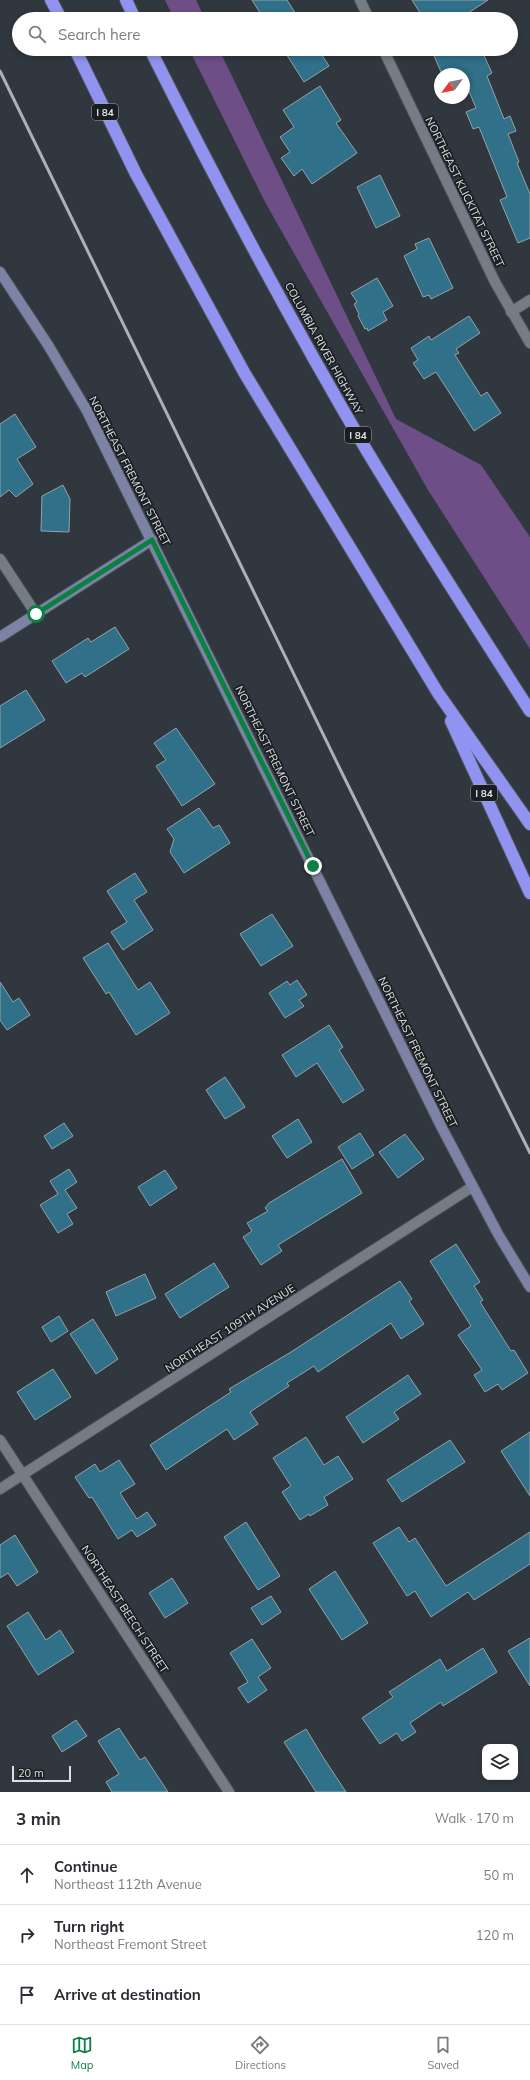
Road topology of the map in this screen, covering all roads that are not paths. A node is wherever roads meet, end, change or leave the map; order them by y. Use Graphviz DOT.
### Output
graph roads {
  1 [pos="51,0"];
  2 [pos="126,0"];
  3 [pos="360,0"];
  4 [pos="57,12"];
  5 [pos="132,12"];
  6 [pos="366,12"];
  7 [pos="78,56"];
  8 [pos="153,56"];
  9 [pos="387,56"];
  10 [pos="0,272"];
  11 [pos="530,300"];
  12 [pos="512,312"];
  13 [pos="530,343"];
  14 [pos="152,540"];
  15 [pos="0,559"];
  16 [pos="36,614"];
  17 [pos="0,637"];
  18 [pos="438,693"];
  19 [pos="530,711"];
  20 [pos="530,824"];
  21 [pos="530,893"];
  22 [pos="472,1186"];
  23 [pos="530,1287"];
  24 [pos="0,1440"];
  25 [pos="22,1474"];
  26 [pos="0,1489"];
  27 [pos="229,1792"];
  1 -- 4 [label="highway"];
  2 -- 5 [label="highway"];
  3 -- 6 [label="street"];
  7 -- 18 [label="highway, I 84"];
  8 -- 19 [label="highway, COLUMBIA RIVER HIGHWAY / I 84"];
  9 -- 12 [label="street, NORTHEAST KLICKITAT STREET"];
  10 -- 14 [label="main road, NORTHEAST FREMONT STREET"];
  11 -- 12 [label="street"];
  12 -- 13 [label="street, NORTHEAST KLICKITAT STREET"];
  14 -- 16 [label="main road"];
  14 -- 22 [label="main road, NORTHEAST FREMONT STREET"];
  15 -- 16 [label="street"];
  16 -- 17 [label="main road"];
  18 -- 20 [label="highway"];
  18 -- 21 [label="highway, I 84"];
  22 -- 23 [label="main road, NORTHEAST FREMONT STREET"];
  22 -- 25 [label="street, NORTHEAST 109TH AVENUE"];
  24 -- 25 [label="street, NORTHEAST BEECH STREET"];
  25 -- 26 [label="street, NORTHEAST 109TH AVENUE"];
  25 -- 27 [label="street, NORTHEAST BEECH STREET"];
}
